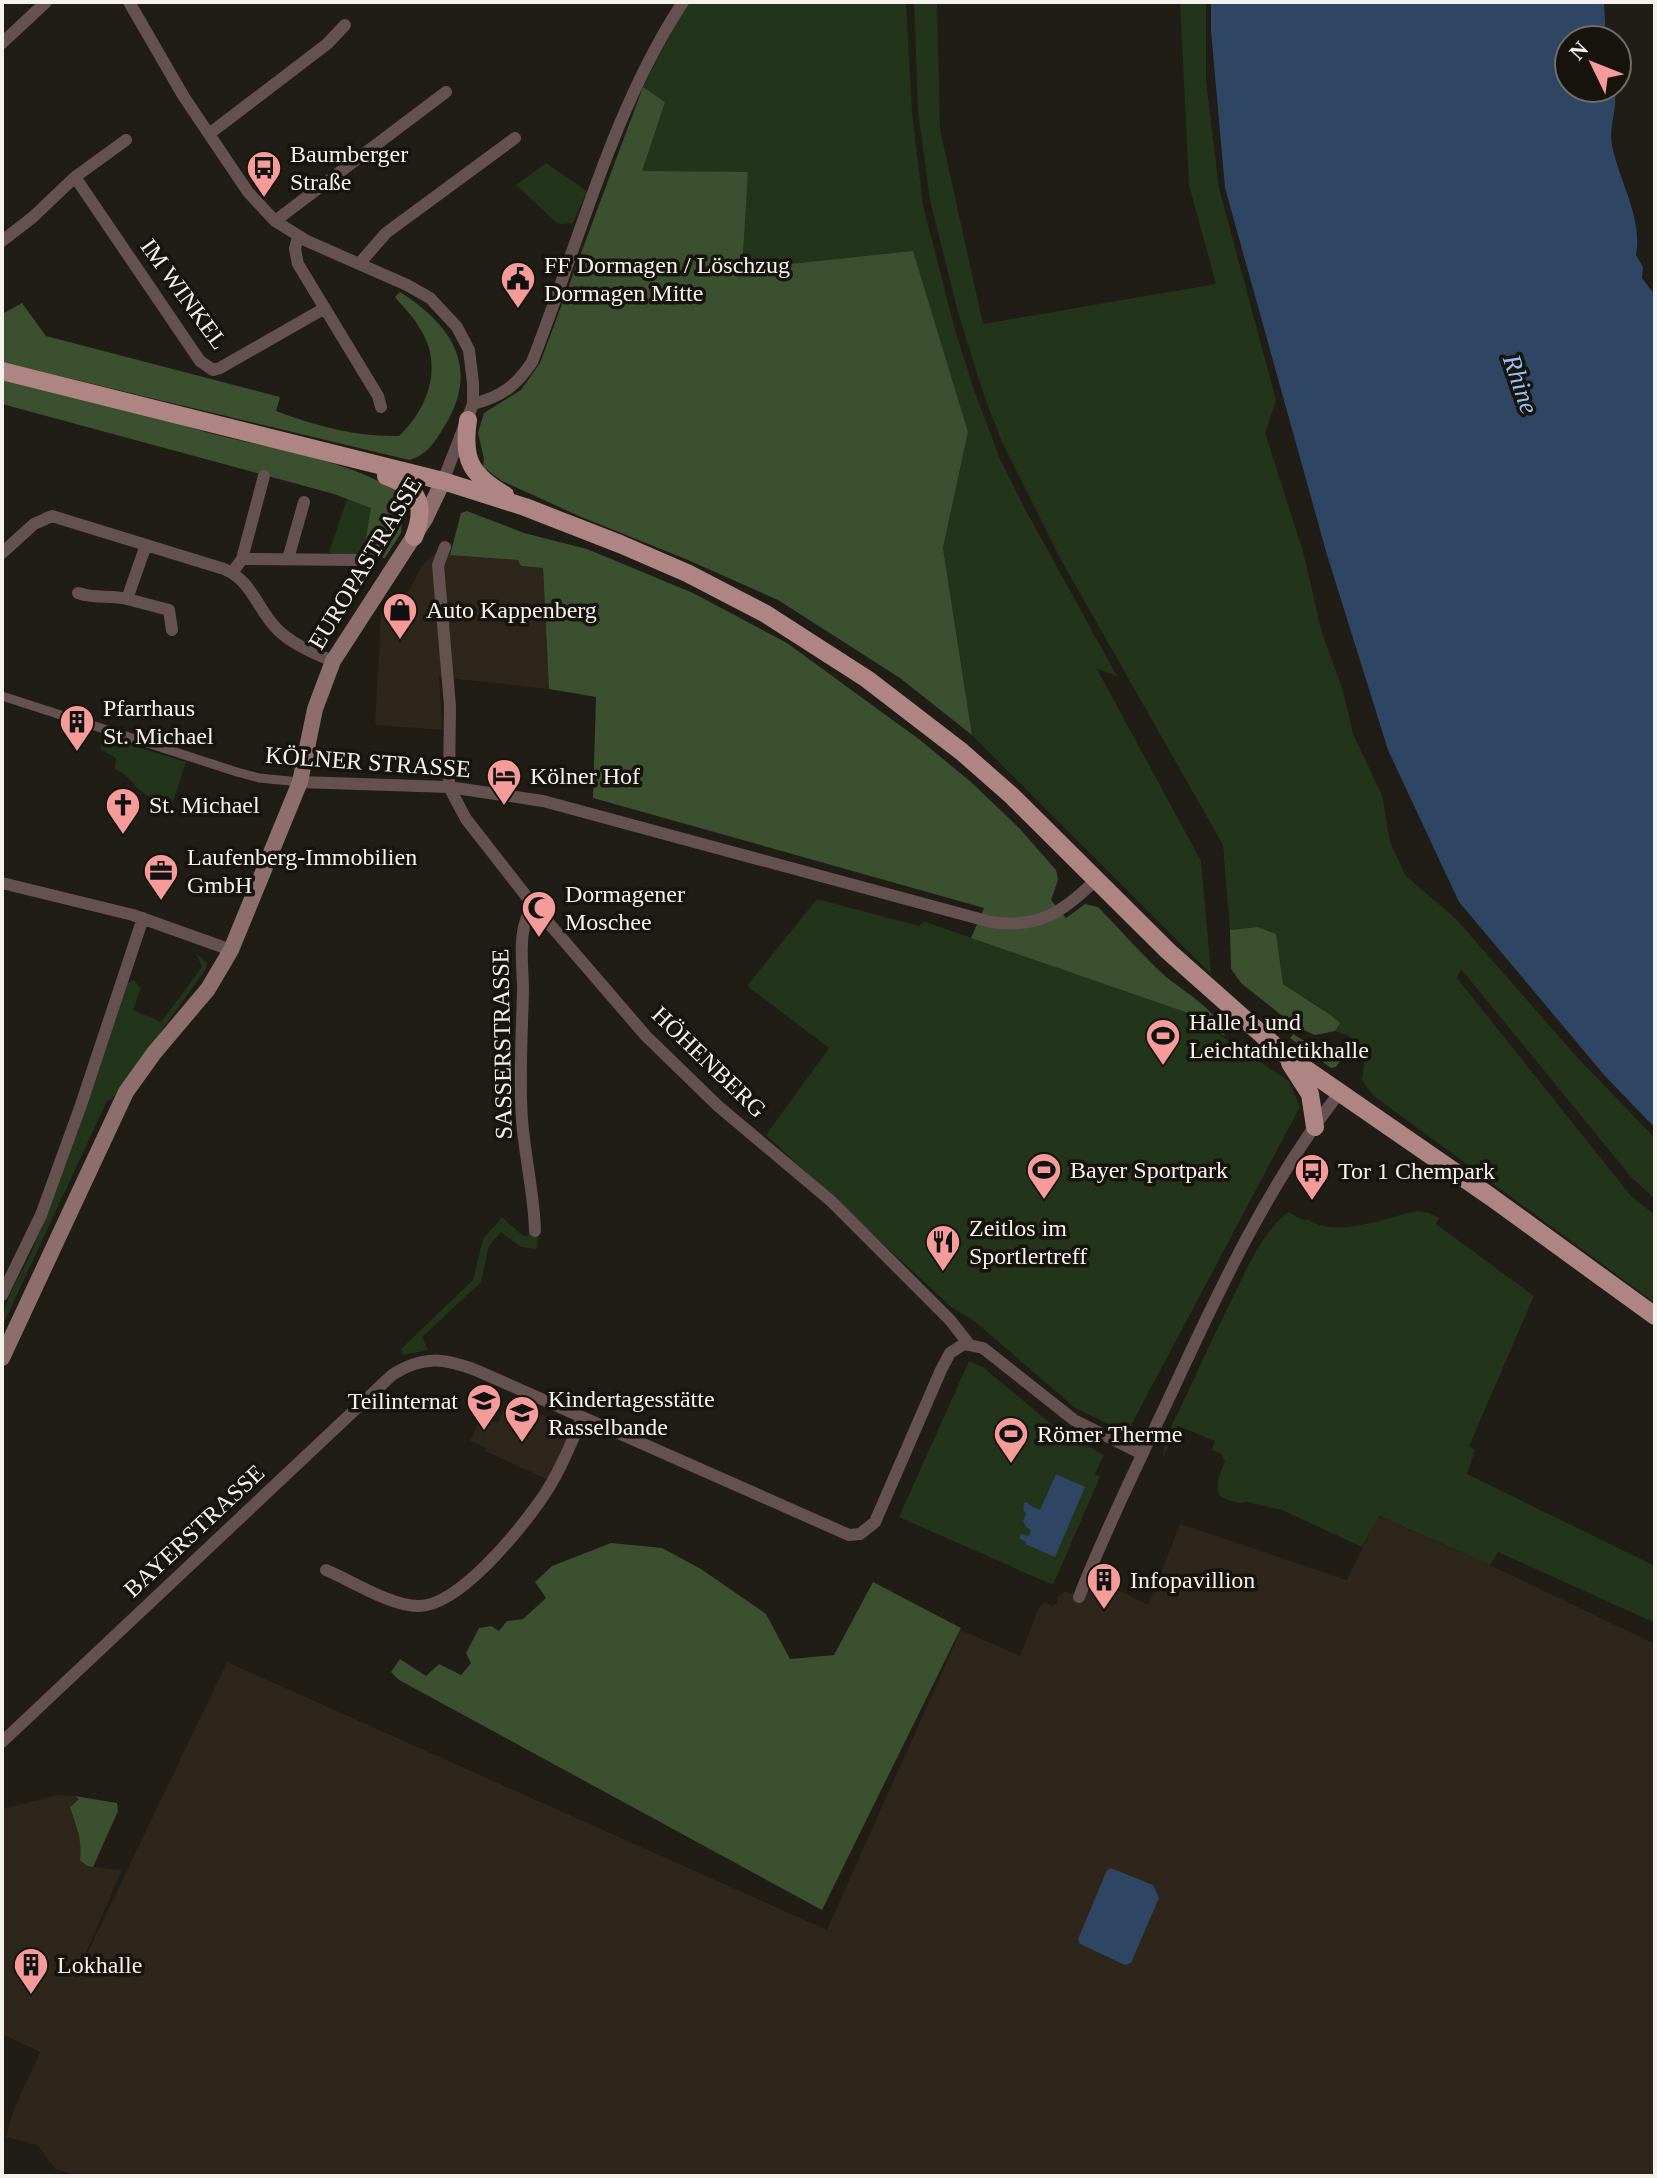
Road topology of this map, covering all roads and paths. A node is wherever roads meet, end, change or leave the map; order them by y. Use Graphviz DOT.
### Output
graph roads {
  1 [pos="46,2"];
  2 [pos="129,2"];
  3 [pos="683,2"];
  4 [pos="345,25"];
  5 [pos="2,43"];
  6 [pos="446,92"];
  7 [pos="209,134"];
  8 [pos="515,138"];
  9 [pos="126,140"];
  10 [pos="75,177"];
  11 [pos="275,221"];
  12 [pos="298,237"];
  13 [pos="2,241"];
  14 [pos="359,264"];
  15 [pos="325,308"];
  16 [pos="2,371"];
  17 [pos="381,407"];
  18 [pos="470,412"];
  19 [pos="355,460"];
  20 [pos="264,476"];
  21 [pos="443,481"];
  22 [pos="304,502"];
  23 [pos="525,507"];
  24 [pos="414,537"];
  25 [pos="146,545"];
  26 [pos="445,547"];
  27 [pos="2,553"];
  28 [pos="242,559"];
  29 [pos="288,559"];
  30 [pos="358,560"];
  31 [pos="232,573"];
  32 [pos="78,593"];
  33 [pos="127,599"];
  34 [pos="172,630"];
  35 [pos="333,661"];
  36 [pos="2,696"];
  37 [pos="300,782"];
  38 [pos="449,787"];
  39 [pos="1097,879"];
  40 [pos="2,883"];
  41 [pos="534,906"];
  42 [pos="143,918"];
  43 [pos="231,950"];
  44 [pos="1284,1054"];
  45 [pos="1340,1092"];
  46 [pos="1315,1127"];
  47 [pos="535,1231"];
  48 [pos="2,1295"];
  49 [pos="1655,1316"];
  50 [pos="968,1343"];
  51 [pos="2,1358"];
  52 [pos="582,1418"];
  53 [pos="1142,1454"];
  54 [pos="326,1570"];
  55 [pos="1079,1597"];
  56 [pos="2,1742"];
  1 -- 5 [label="street"];
  2 -- 7 [label="street"];
  3 -- 18 [label="street"];
  4 -- 7 [label="street"];
  6 -- 11 [label="street"];
  7 -- 11 [label="street"];
  8 -- 14 [label="street"];
  9 -- 10 [label="street"];
  10 -- 13 [label="street"];
  10 -- 15 [label="street, IM WINKEL"];
  11 -- 12 [label="street"];
  12 -- 14 [label="street"];
  12 -- 15 [label="street"];
  14 -- 18 [label="street"];
  15 -- 17 [label="street"];
  16 -- 19 [label="main road"];
  18 -- 21 [label="street"];
  18 -- 23 [label="main road"];
  19 -- 21 [label="main road"];
  19 -- 24 [label="main road"];
  20 -- 28 [label="street"];
  21 -- 23 [label="main road"];
  21 -- 24 [label="main road, EUROPASTRASSE"];
  22 -- 29 [label="street"];
  23 -- 39 [label="main road"];
  24 -- 35 [label="main road, EUROPASTRASSE"];
  25 -- 27 [label="street"];
  25 -- 31 [label="street"];
  25 -- 33 [label="street"];
  26 -- 38 [label="street"];
  28 -- 29 [label="street"];
  28 -- 31 [label="street"];
  29 -- 30 [label="street"];
  31 -- 35 [label="street"];
  32 -- 33 [label="street"];
  33 -- 34 [label="street"];
  35 -- 37 [label="main road, EUROPASTRASSE"];
  36 -- 37 [label="street, KÖLNER STRASSE"];
  37 -- 38 [label="street, KÖLNER STRASSE"];
  37 -- 43 [label="main road, EUROPASTRASSE"];
  38 -- 39 [label="street, KÖLNER STRASSE"];
  38 -- 41 [label="street, HÖHENBERG"];
  39 -- 44 [label="main road"];
  40 -- 42 [label="street"];
  41 -- 47 [label="street, SASSERSTRASSE"];
  41 -- 50 [label="street, HÖHENBERG"];
  42 -- 43 [label="street"];
  42 -- 48 [label="street"];
  43 -- 51 [label="main road, EUROPASTRASSE"];
  44 -- 45 [label="main road"];
  44 -- 46 [label="main road"];
  45 -- 46 [label="street"];
  45 -- 49 [label="main road"];
  46 -- 53 [label="street"];
  50 -- 52 [label="street"];
  50 -- 53 [label="street"];
  52 -- 54 [label="street"];
  52 -- 56 [label="street, BAYERSTRASSE"];
  53 -- 55 [label="street"];
}
